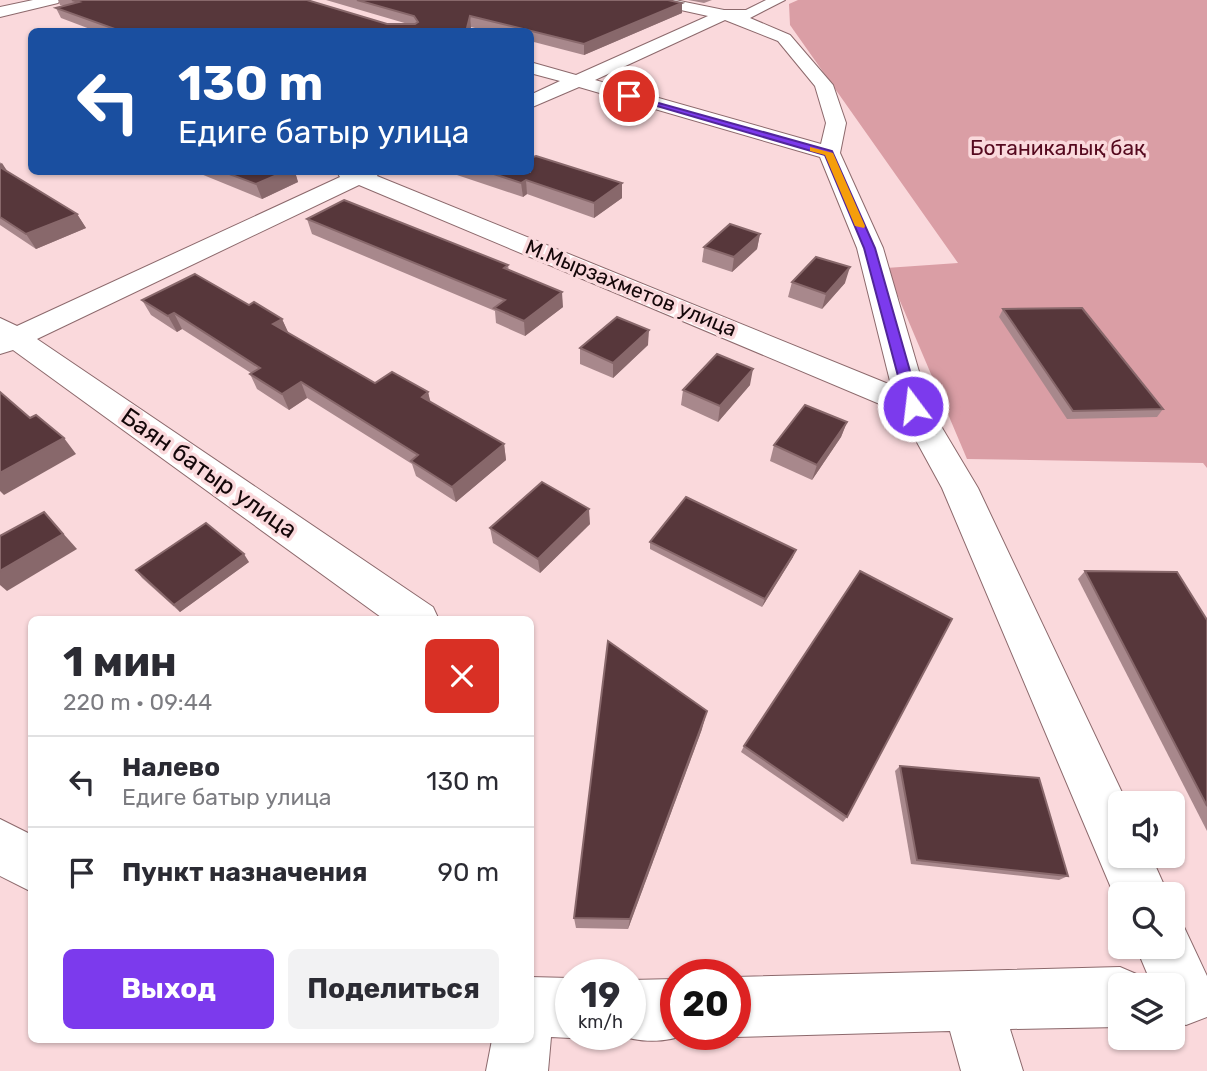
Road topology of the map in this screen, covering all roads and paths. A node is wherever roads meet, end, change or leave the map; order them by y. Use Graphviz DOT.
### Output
graph roads {
  1 [pos="21,0"];
  2 [pos="53,0"];
  3 [pos="654,0"];
  4 [pos="778,0"];
  5 [pos="0,5"];
  6 [pos="0,12"];
  7 [pos="724,15"];
  8 [pos="534,68"];
  9 [pos="579,81"];
  10 [pos="534,100"];
  11 [pos="829,153"];
  12 [pos="354,175"];
  13 [pos="363,175"];
  14 [pos="5,337"];
  15 [pos="913,406"];
  16 [pos="412,616"];
  17 [pos="1108,820"];
  18 [pos="0,845"];
  19 [pos="28,863"];
  20 [pos="1108,998"];
  21 [pos="972,1001"];
  22 [pos="534,1007"];
  23 [pos="751,1007"];
  24 [pos="555,1008"];
  25 [pos="522,1043"];
  26 [pos="517,1071"];
  27 [pos="992,1071"];
  1 -- 5 [label="street"];
  2 -- 6 [label="street"];
  3 -- 7 [label="street"];
  4 -- 7 [label="street"];
  7 -- 9 [label="street"];
  7 -- 11 [label="street"];
  8 -- 9 [label="street"];
  9 -- 10 [label="street"];
  9 -- 11 [label="street"];
  11 -- 15 [label="street"];
  12 -- 14 [label="street"];
  13 -- 15 [label="street, М.Мырзахметов улица"];
  14 -- 16 [label="street, Баян батыр улица"];
  15 -- 17 [label="street"];
  18 -- 19 [label="street"];
  20 -- 21 [label="street"];
  21 -- 23 [label="street"];
  21 -- 27 [label="street"];
  22 -- 24 [label="street"];
  25 -- 26 [label="street"];
}
